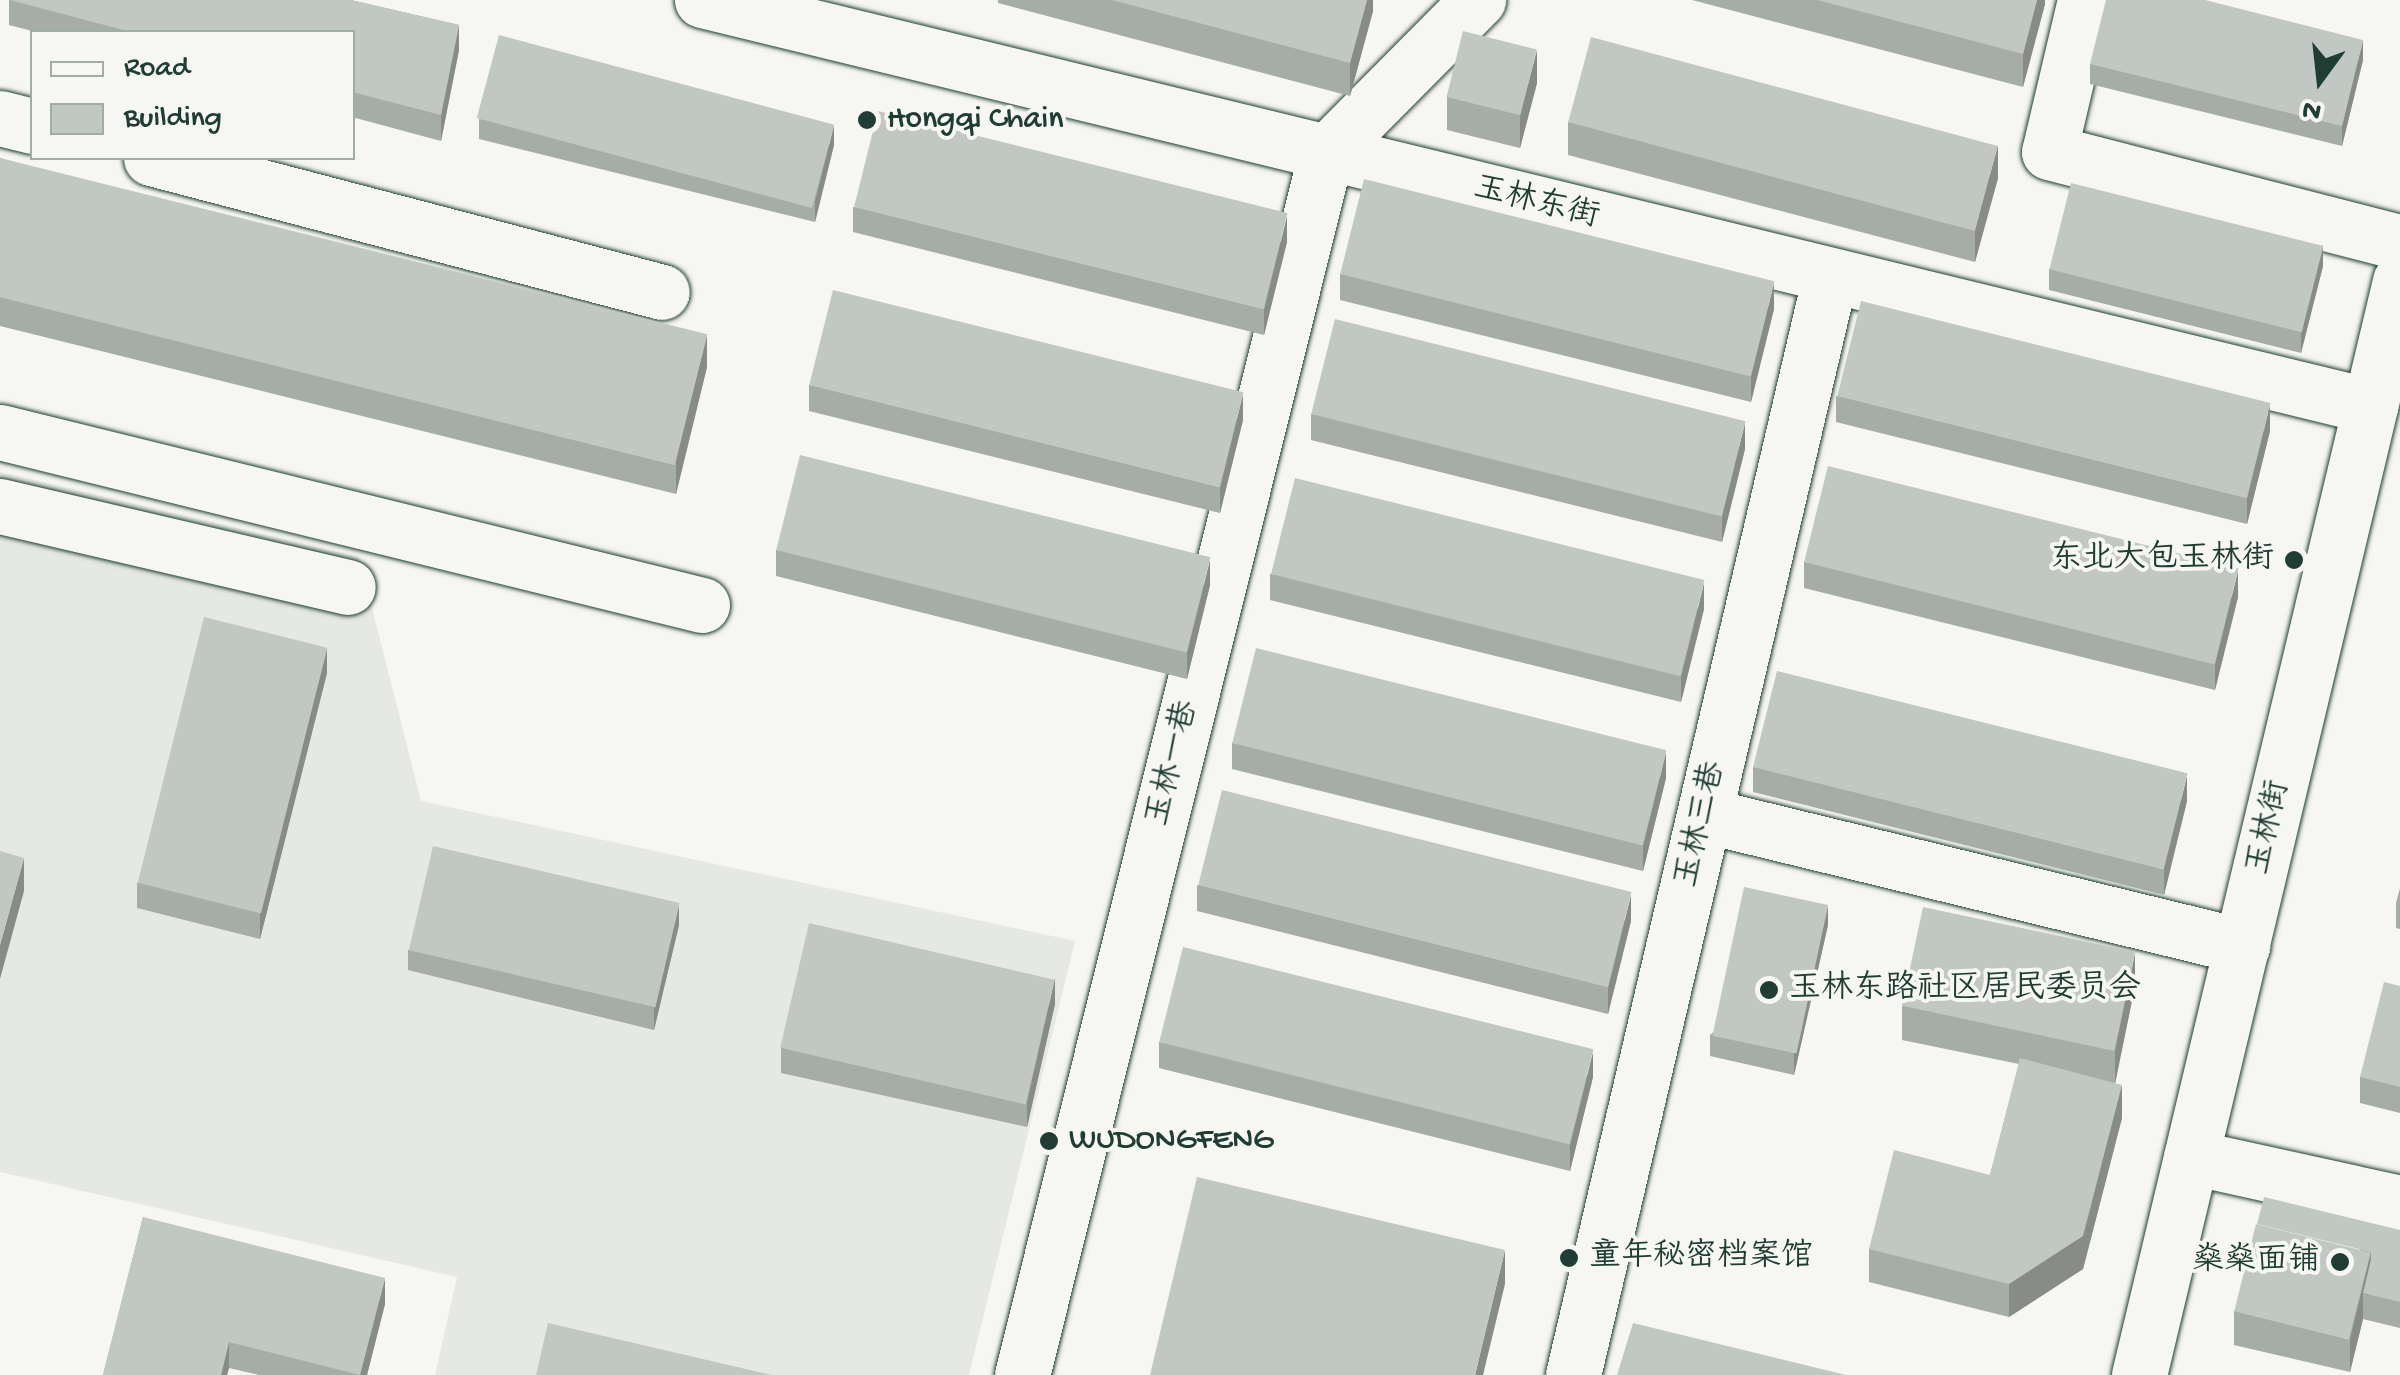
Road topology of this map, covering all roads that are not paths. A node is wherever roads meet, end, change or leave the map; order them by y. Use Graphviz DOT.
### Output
graph roads {
  1 [pos="702,0"];
  2 [pos="1478,0"];
  3 [pos="2085,0"];
  4 [pos="0,118"];
  5 [pos="30,126"];
  6 [pos="1326,153"];
  7 [pos="159,160"];
  8 [pos="2400,242"];
  9 [pos="1830,276"];
  10 [pos="2400,281"];
  11 [pos="662,292"];
  12 [pos="2370,406"];
  13 [pos="0,432"];
  14 [pos="0,506"];
  15 [pos="348,587"];
  16 [pos="702,605"];
  17 [pos="1704,815"];
  18 [pos="2242,946"];
  19 [pos="2192,1157"];
  20 [pos="2400,1203"];
  21 [pos="1642,1337"];
  22 [pos="1579,1349"];
  23 [pos="1022,1375"];
  24 [pos="2140,1375"];
  1 -- 6 [label="street, 玉林东街"];
  2 -- 6 [label="street"];
  3 -- 8 [label="street"];
  4 -- 5 [label="street"];
  6 -- 9 [label="street, 玉林东街"];
  6 -- 23 [label="street, 玉林一巷"];
  7 -- 11 [label="street"];
  9 -- 12 [label="street, 玉林东街"];
  9 -- 17 [label="street, 玉林三巷"];
  10 -- 12 [label="street, 玉林街"];
  12 -- 18 [label="street, 玉林街"];
  13 -- 16 [label="street"];
  14 -- 15 [label="street"];
  17 -- 18 [label="street"];
  17 -- 22 [label="street, 玉林三巷"];
  18 -- 19 [label="street, 玉林街"];
  19 -- 20 [label="street"];
  19 -- 24 [label="street, 玉林街"];
  21 -- 22 [label="street"];
}
